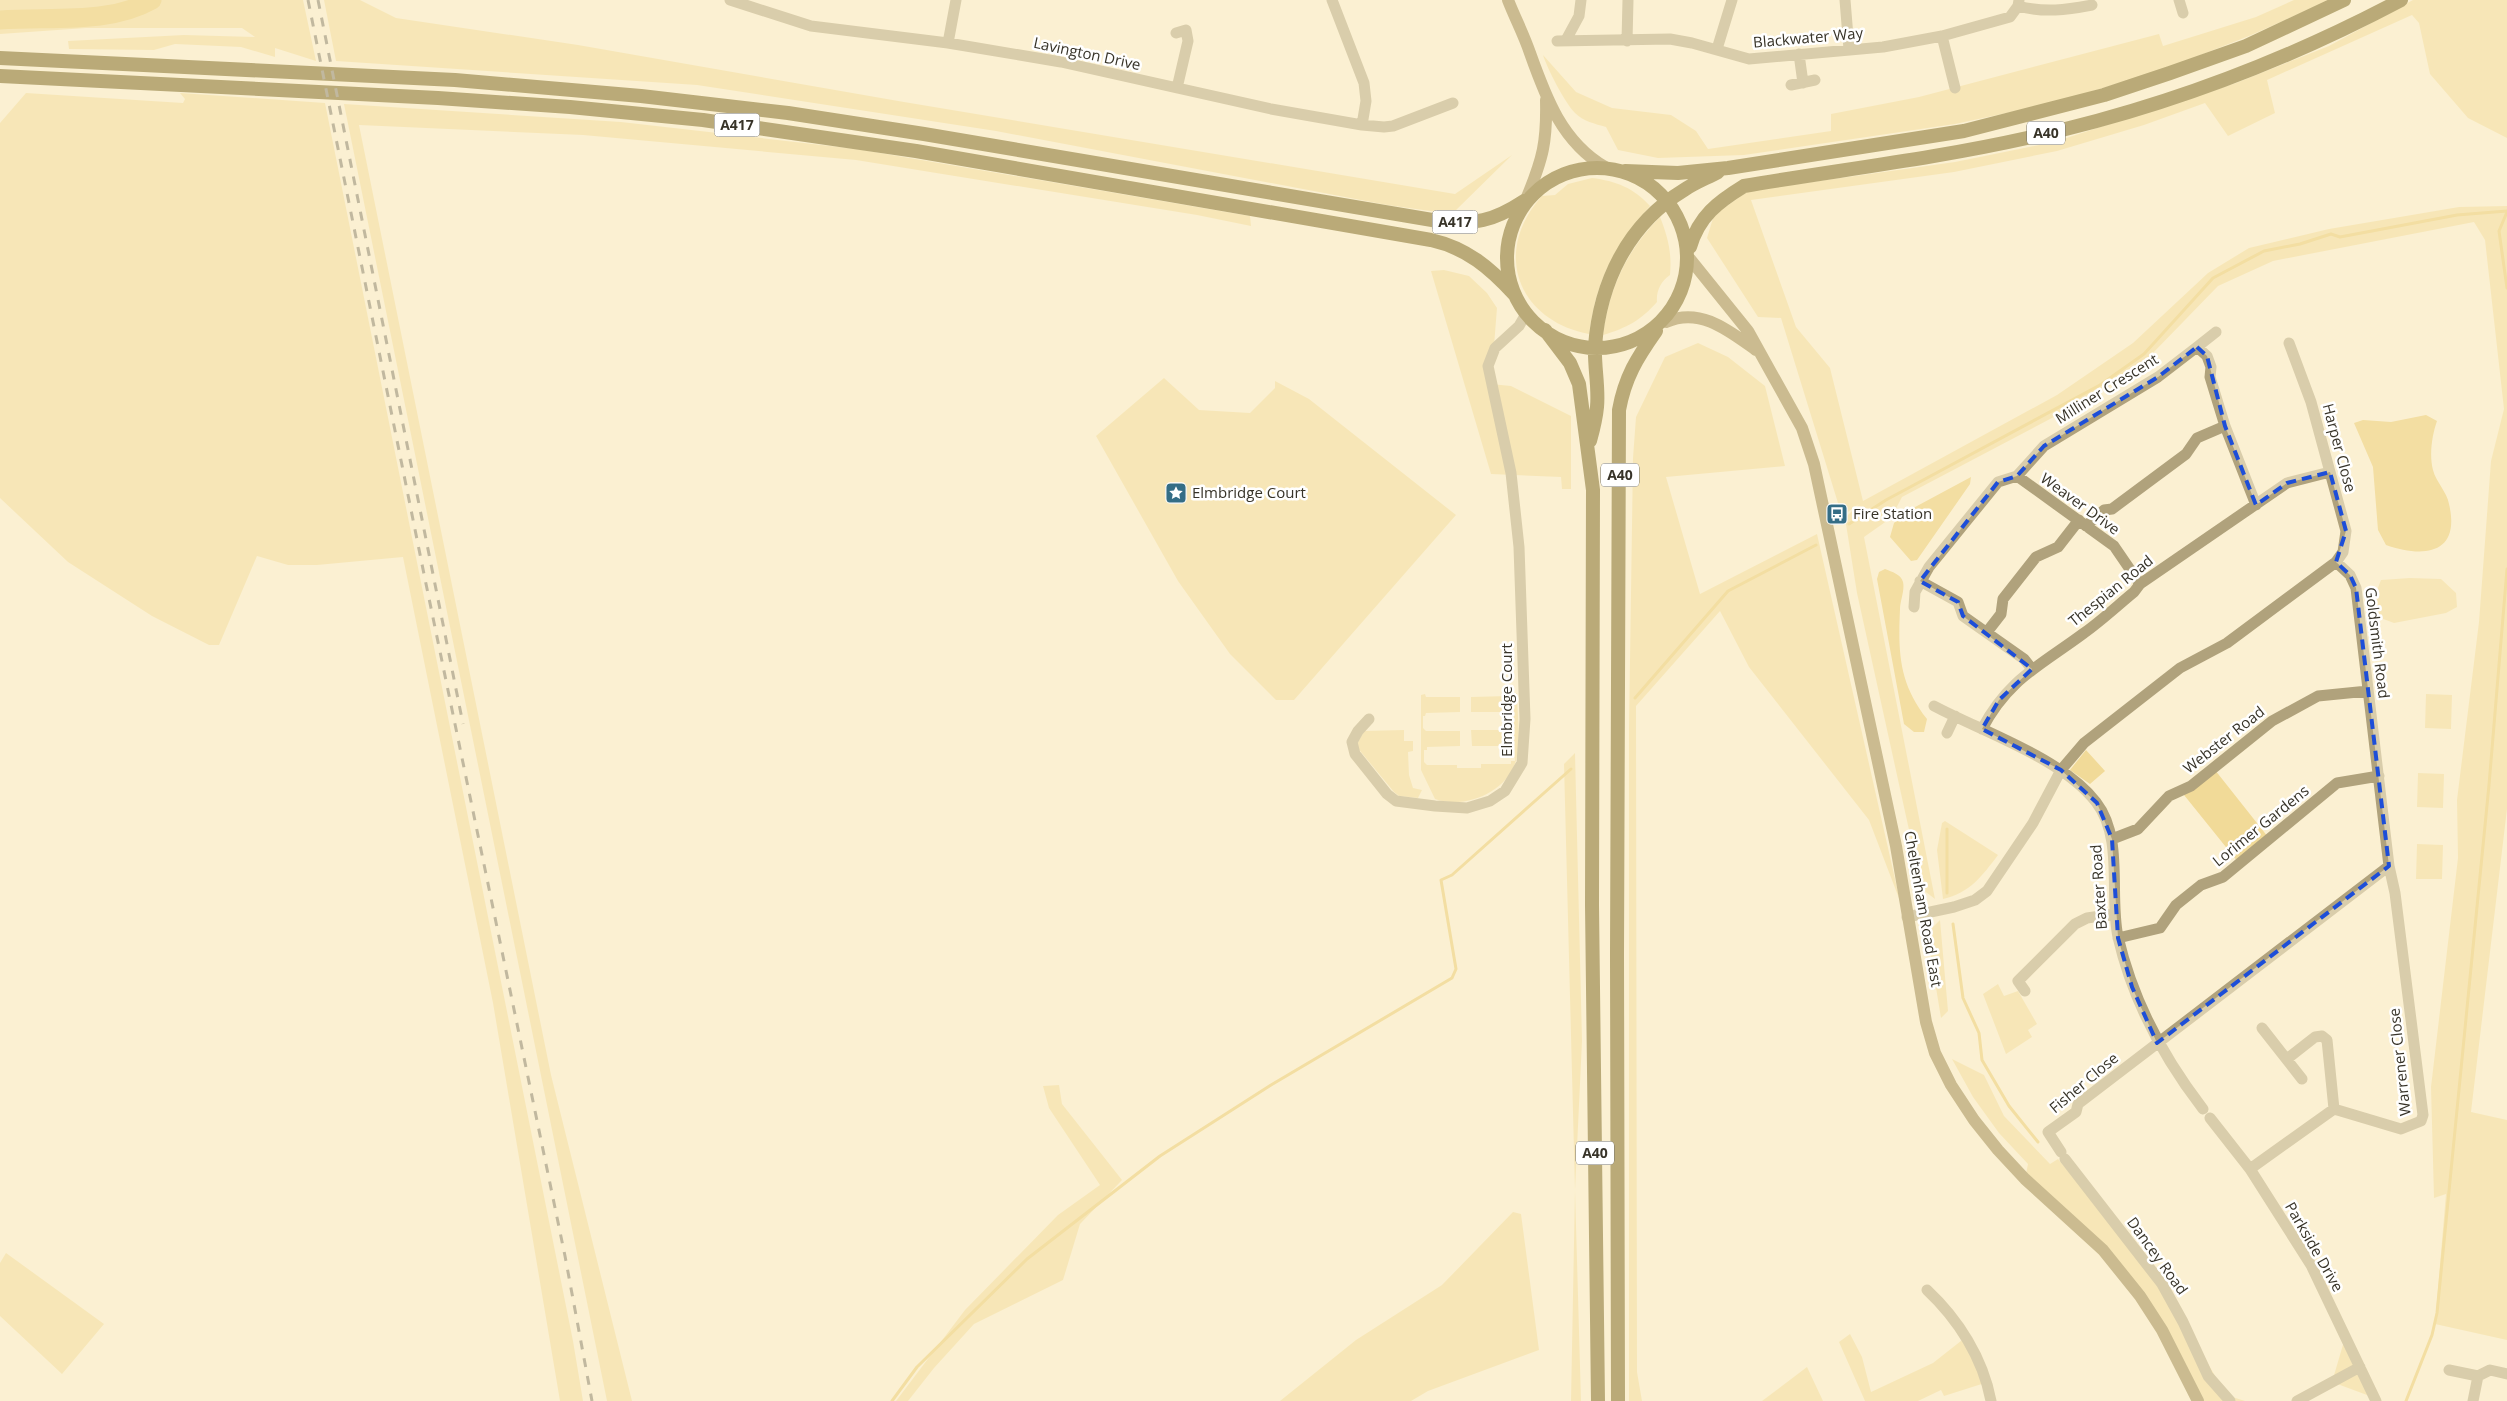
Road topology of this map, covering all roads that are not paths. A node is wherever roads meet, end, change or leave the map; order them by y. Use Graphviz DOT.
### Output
graph roads {
  1 [pos="730,0"];
  2 [pos="956,0"];
  3 [pos="1332,0"];
  4 [pos="1508,0"];
  5 [pos="1581,0"];
  6 [pos="1628,0"];
  7 [pos="1732,0"];
  8 [pos="1845,0"];
  9 [pos="2180,0"];
  10 [pos="2344,0"];
  11 [pos="2401,0"];
  12 [pos="2019,3"];
  13 [pos="2076,4"];
  14 [pos="2092,5"];
  15 [pos="2183,14"];
  16 [pos="1186,30"];
  17 [pos="1942,36"];
  18 [pos="1627,41"];
  19 [pos="948,43"];
  20 [pos="1717,49"];
  21 [pos="1849,49"];
  22 [pos="1799,54"];
  23 [pos="0,58"];
  24 [pos="0,76"];
  25 [pos="1791,85"];
  26 [pos="1177,88"];
  27 [pos="1954,88"];
  28 [pos="1546,98"];
  29 [pos="1453,103"];
  30 [pos="1362,124"];
  31 [pos="1605,167"];
  32 [pos="1728,168"];
  33 [pos="1625,171"];
  34 [pos="1526,199"];
  35 [pos="1666,203"];
  36 [pos="1690,253"];
  37 [pos="1514,294"];
  38 [pos="1526,314"];
  39 [pos="1661,327"];
  40 [pos="1545,330"];
  41 [pos="2216,332"];
  42 [pos="2289,343"];
  43 [pos="1595,347"];
  44 [pos="2197,348"];
  45 [pos="1758,351"];
  46 [pos="2225,426"];
  47 [pos="1588,452"];
  48 [pos="2330,472"];
  49 [pos="2017,476"];
  50 [pos="2256,504"];
  51 [pos="2082,523"];
  52 [pos="2336,562"];
  53 [pos="1920,580"];
  54 [pos="2140,584"];
  55 [pos="1914,607"];
  56 [pos="1987,632"];
  57 [pos="2032,669"];
  58 [pos="2368,691"];
  59 [pos="1934,706"];
  60 [pos="1955,716"];
  61 [pos="1369,719"];
  62 [pos="1982,729"];
  63 [pos="1947,733"];
  64 [pos="2062,770"];
  65 [pos="2379,776"];
  66 [pos="2112,839"];
  67 [pos="2389,866"];
  68 [pos="2114,914"];
  69 [pos="1907,917"];
  70 [pos="2118,938"];
  71 [pos="2025,991"];
  72 [pos="2262,1028"];
  73 [pos="2157,1043"];
  74 [pos="2287,1058"];
  75 [pos="2302,1079"];
  76 [pos="2334,1109"];
  77 [pos="2063,1155"];
  78 [pos="2250,1168"];
  79 [pos="1927,1290"];
  80 [pos="2360,1367"];
  81 [pos="2449,1370"];
  82 [pos="2507,1374"];
  83 [pos="2478,1376"];
  84 [pos="1598,1401"];
  85 [pos="1618,1401"];
  86 [pos="1991,1401"];
  87 [pos="2198,1401"];
  88 [pos="2230,1401"];
  89 [pos="2297,1401"];
  90 [pos="2376,1401"];
  91 [pos="2473,1401"];
  1 -- 19 [label="street, Lavington Drive"];
  2 -- 19 [label="street"];
  3 -- 30 [label="street"];
  4 -- 28 [label="main road"];
  5 -- 18 [label="street, Blackwater Way"];
  6 -- 18 [label="street"];
  7 -- 20 [label="street"];
  8 -- 21 [label="street"];
  9 -- 15 [label="street"];
  10 -- 32 [label="highway, A40"];
  11 -- 36 [label="highway, A40"];
  12 -- 13 [label="street"];
  12 -- 17 [label="street, Blackwater Way"];
  13 -- 14 [label="street"];
  16 -- 26 [label="street"];
  17 -- 21 [label="street, Blackwater Way"];
  17 -- 27 [label="street"];
  18 -- 20 [label="street, Blackwater Way"];
  19 -- 26 [label="street, Lavington Drive"];
  20 -- 22 [label="street, Blackwater Way"];
  21 -- 22 [label="street, Blackwater Way"];
  22 -- 25 [label="street"];
  23 -- 34 [label="highway, A417"];
  24 -- 37 [label="highway, A417"];
  26 -- 30 [label="street, Lavington Drive"];
  28 -- 31 [label="main road"];
  28 -- 34 [label="main road"];
  29 -- 30 [label="street, Lavington Drive"];
  31 -- 33 [label="highway, A40"];
  31 -- 34 [label="highway, A40"];
  32 -- 33 [label="highway, A40"];
  32 -- 35 [label="highway, A40"];
  33 -- 35 [label="highway, A40"];
  34 -- 37 [label="highway, A40"];
  35 -- 36 [label="highway, A40"];
  35 -- 43 [label="highway, A40"];
  36 -- 39 [label="highway, A40"];
  36 -- 45 [label="main road, Cheltenham Road East"];
  37 -- 38 [label="highway, A40"];
  38 -- 40 [label="highway, A40"];
  38 -- 61 [label="street, Elmbridge Court"];
  39 -- 43 [label="highway, A40"];
  39 -- 45 [label="main road, Cheltenham Road East"];
  39 -- 85 [label="highway, A40"];
  40 -- 43 [label="highway, A40"];
  40 -- 47 [label="highway, A40"];
  41 -- 44 [label="street, Milliner Crescent"];
  42 -- 48 [label="street, Harper Close"];
  43 -- 47 [label="highway, A40"];
  44 -- 46 [label="street"];
  44 -- 49 [label="street, Milliner Crescent"];
  45 -- 69 [label="main road, Cheltenham Road East"];
  46 -- 50 [label="street"];
  46 -- 51 [label="street"];
  47 -- 84 [label="highway, A40"];
  48 -- 50 [label="street, Thespian Road"];
  48 -- 52 [label="street, Harper Close"];
  49 -- 51 [label="street, Weaver Drive"];
  49 -- 53 [label="street, Milliner Crescent"];
  50 -- 54 [label="street, Thespian Road"];
  51 -- 54 [label="street, Weaver Drive"];
  51 -- 56 [label="street"];
  52 -- 58 [label="street, Goldsmith Road"];
  52 -- 64 [label="street"];
  53 -- 55 [label="street"];
  53 -- 56 [label="street"];
  54 -- 57 [label="street, Thespian Road"];
  56 -- 57 [label="street"];
  57 -- 62 [label="street, Thespian Road"];
  58 -- 65 [label="street, Goldsmith Road"];
  58 -- 66 [label="street, Webster Road"];
  59 -- 60 [label="street"];
  60 -- 62 [label="street"];
  60 -- 63 [label="street"];
  62 -- 64 [label="street"];
  64 -- 66 [label="street, Baxter Road"];
  64 -- 69 [label="street"];
  65 -- 67 [label="street, Goldsmith Road"];
  65 -- 70 [label="street, Lorimer Gardens"];
  66 -- 68 [label="street, Baxter Road"];
  67 -- 73 [label="street"];
  67 -- 76 [label="street, Warrener Close"];
  68 -- 70 [label="street, Baxter Road"];
  68 -- 71 [label="street"];
  69 -- 87 [label="main road, Cheltenham Road East"];
  70 -- 73 [label="street, Baxter Road"];
  72 -- 74 [label="street"];
  73 -- 77 [label="street, Fisher Close"];
  73 -- 78 [label="street, Parkside Drive"];
  74 -- 75 [label="street"];
  74 -- 76 [label="street"];
  76 -- 78 [label="street"];
  77 -- 88 [label="street, Dancey Road"];
  78 -- 80 [label="street, Parkside Drive"];
  79 -- 86 [label="street"];
  80 -- 89 [label="street"];
  80 -- 90 [label="street, Parkside Drive"];
  81 -- 83 [label="street"];
  82 -- 83 [label="street"];
  83 -- 91 [label="street"];
}
